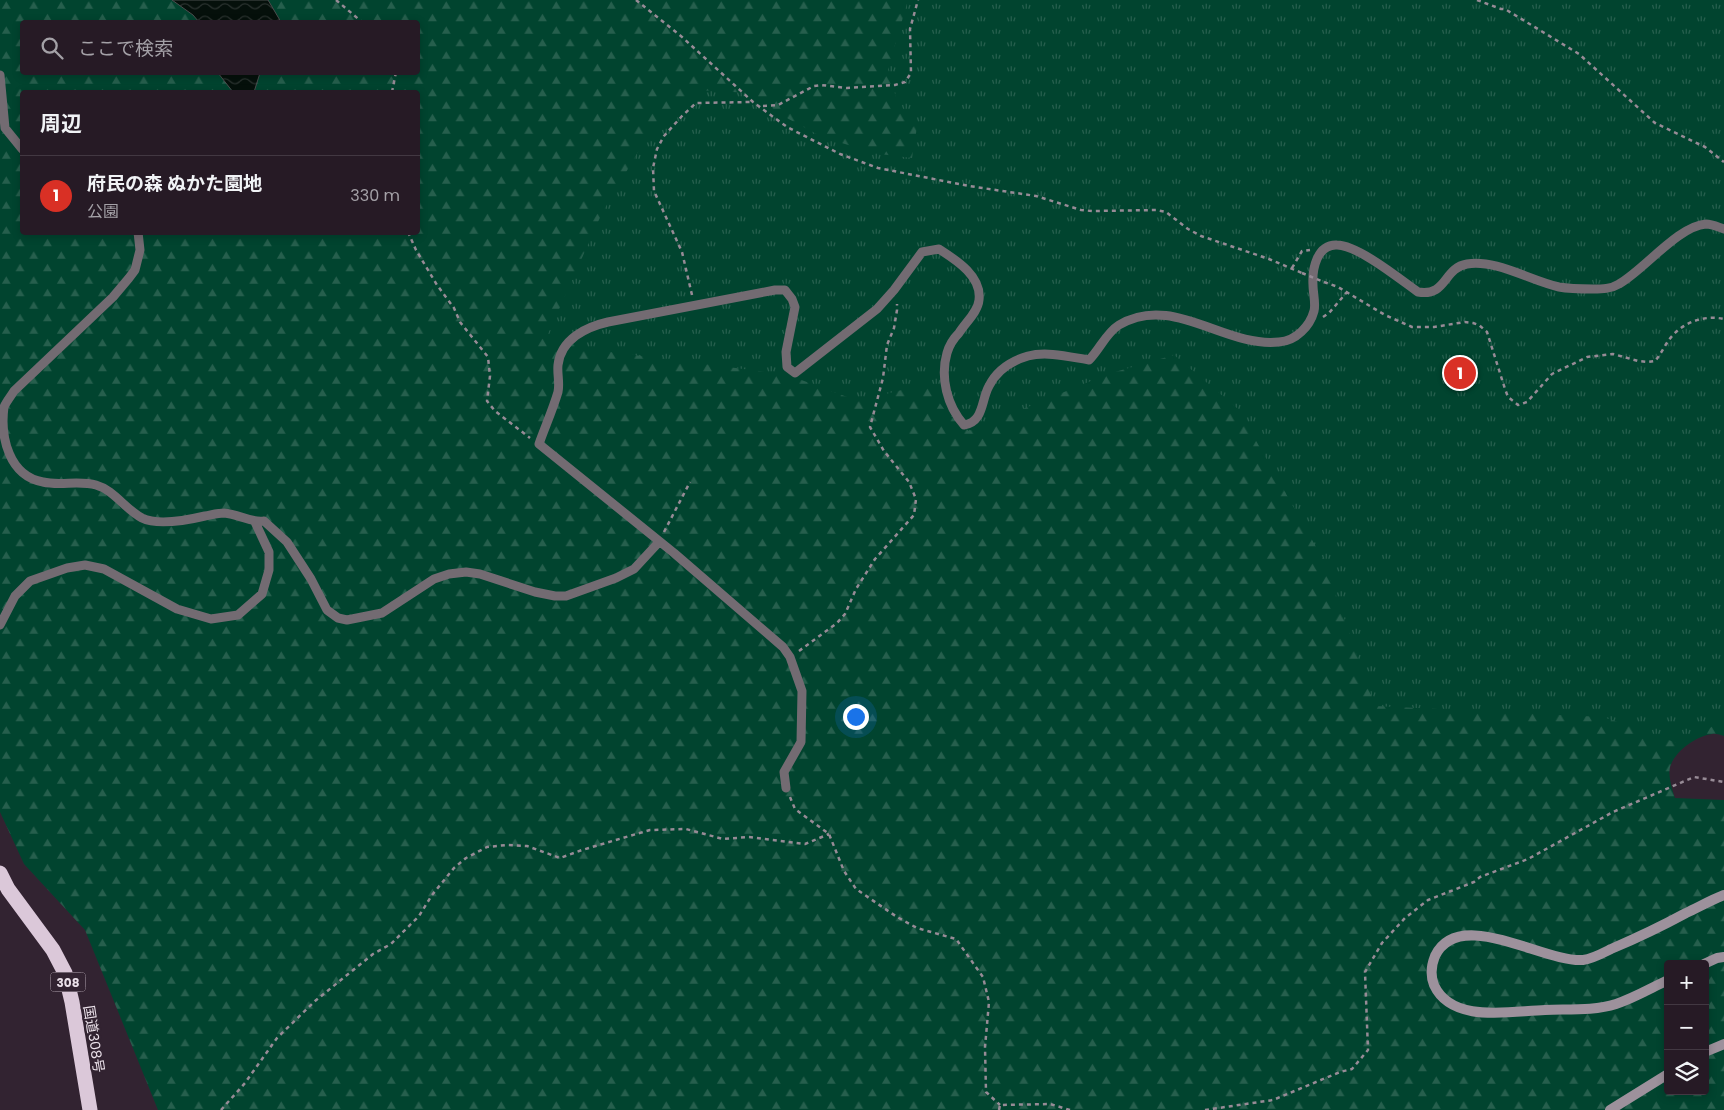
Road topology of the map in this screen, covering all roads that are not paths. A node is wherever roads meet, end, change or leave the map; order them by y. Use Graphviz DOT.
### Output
graph roads {
  1 [pos="0,75"];
  2 [pos="20,147"];
  3 [pos="1724,229"];
  4 [pos="138,235"];
  5 [pos="255,522"];
  6 [pos="659,542"];
  7 [pos="0,625"];
  8 [pos="786,788"];
  9 [pos="0,873"];
  10 [pos="1724,895"];
  11 [pos="1724,957"];
  12 [pos="1709,962"];
  13 [pos="1664,982"];
  14 [pos="1724,1044"];
  15 [pos="1709,1050"];
  16 [pos="1664,1076"];
  17 [pos="90,1110"];
  18 [pos="1610,1110"];
  1 -- 2 [label="lane"];
  3 -- 6 [label="lane"];
  4 -- 5 [label="lane"];
  5 -- 6 [label="lane"];
  5 -- 7 [label="lane"];
  6 -- 8 [label="lane"];
  9 -- 17 [label="highway, 国道308号 / 308"];
  10 -- 13 [label="street"];
  11 -- 12 [label="street"];
  14 -- 15 [label="street"];
  16 -- 18 [label="street"];
}
